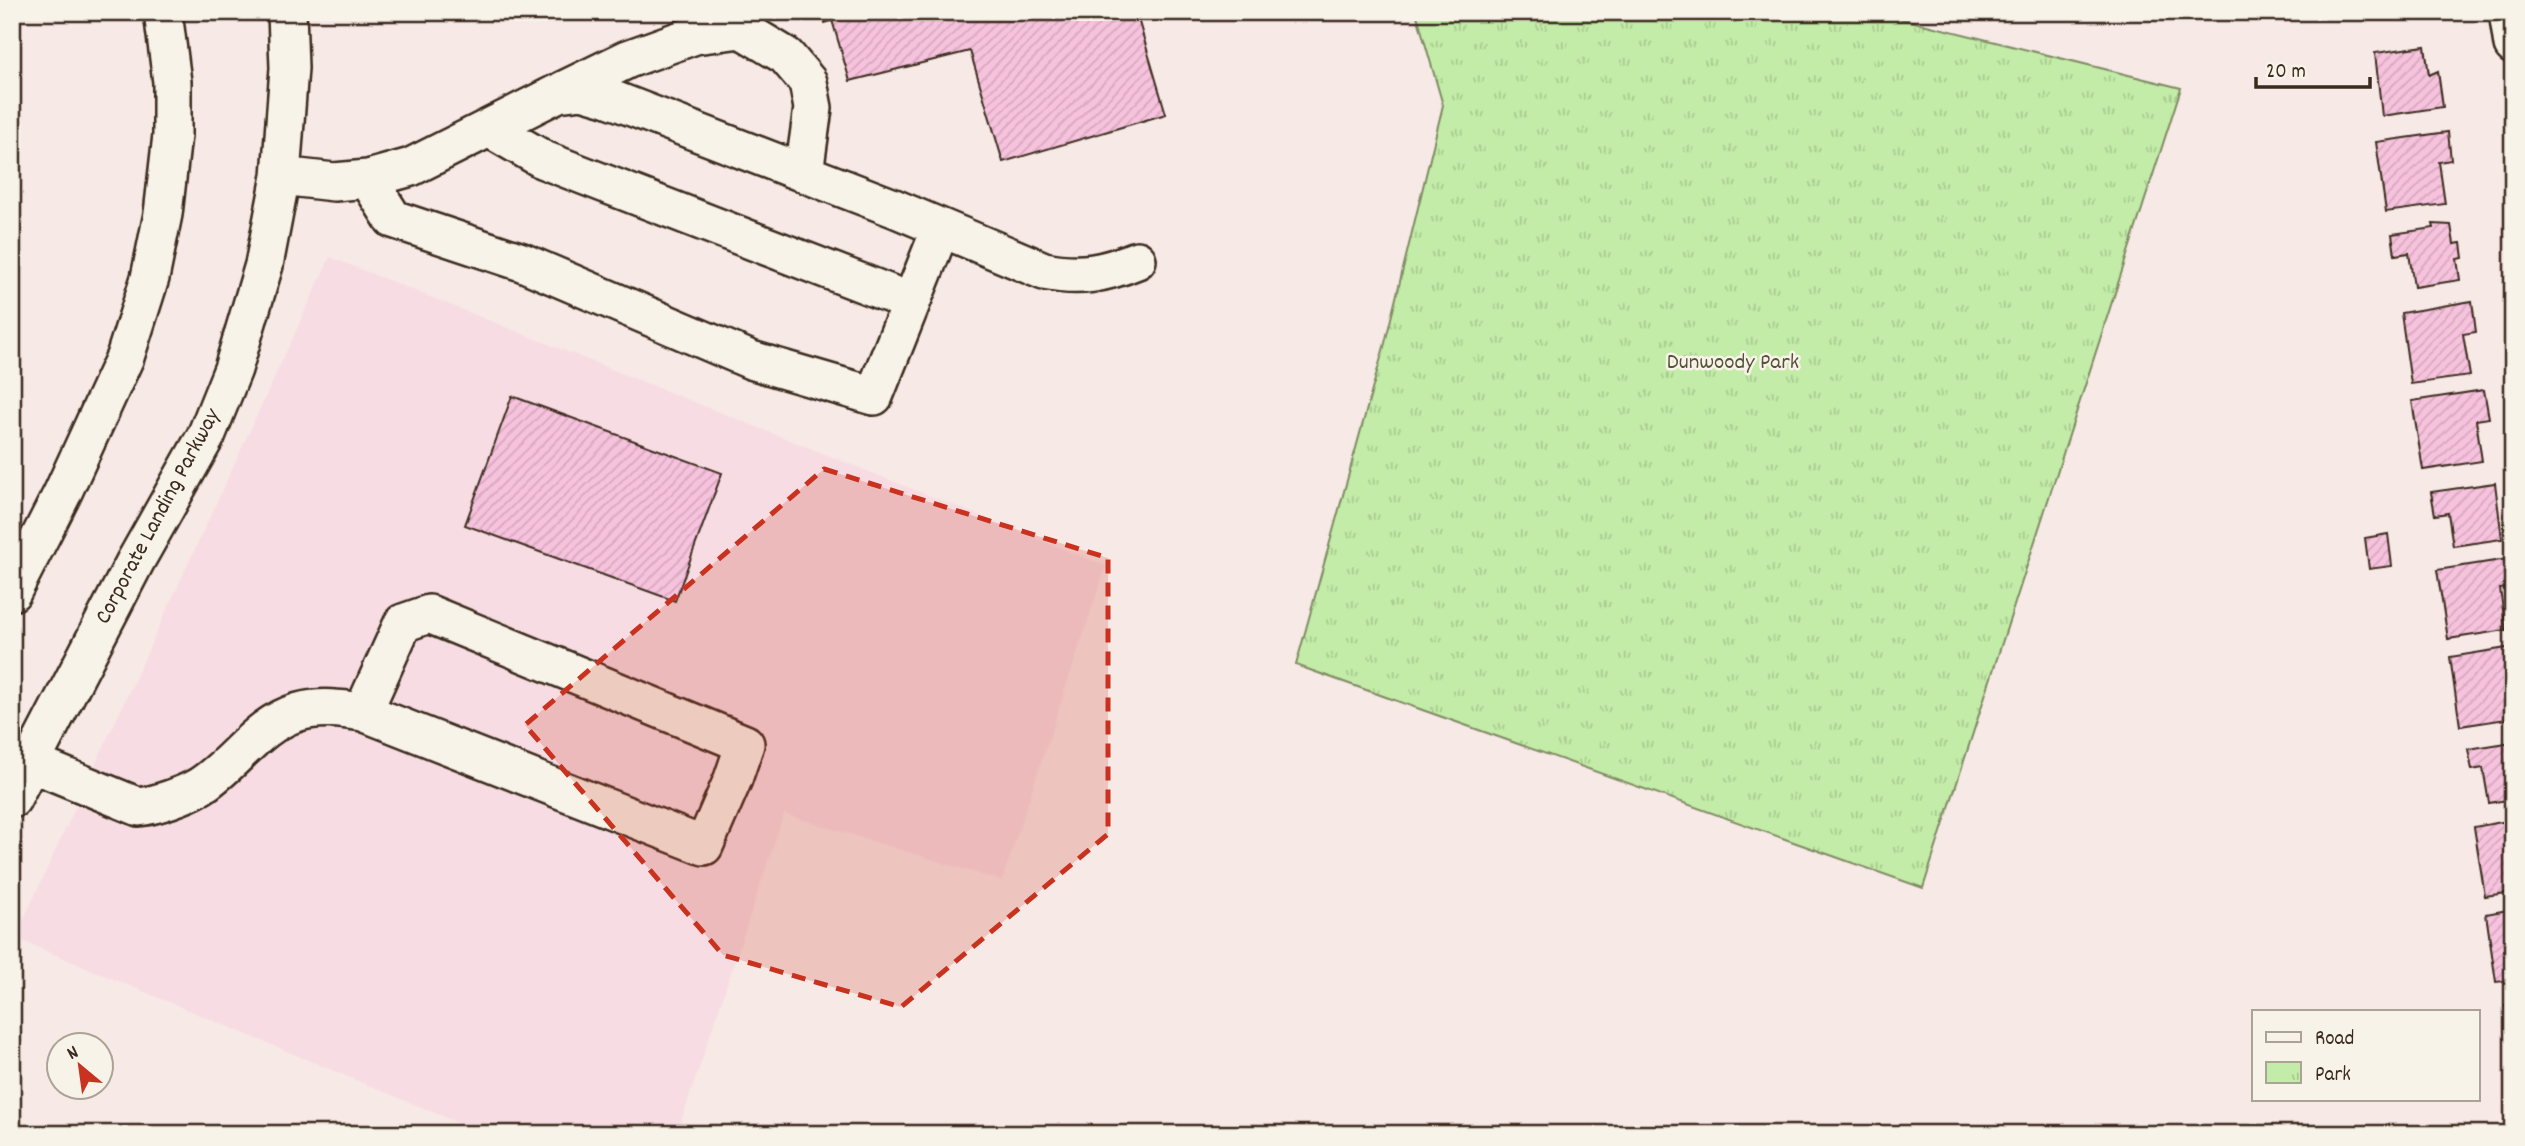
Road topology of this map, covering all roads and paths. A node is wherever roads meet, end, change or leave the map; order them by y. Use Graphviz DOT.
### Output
graph roads {
  1 [pos="163,12"];
  2 [pos="287,12"];
  3 [pos="2508,12"];
  4 [pos="2513,45"];
  5 [pos="558,93"];
  6 [pos="489,128"];
  7 [pos="804,173"];
  8 [pos="281,176"];
  9 [pos="369,179"];
  10 [pos="941,228"];
  11 [pos="1137,260"];
  12 [pos="911,302"];
  13 [pos="12,592"];
  14 [pos="363,712"];
  15 [pos="22,759"];
  16 [pos="12,799"];
  1 -- 13 [label="street"];
  2 -- 8 [label="street, Corporate Landing Parkway"];
  3 -- 4 [label="street"];
  5 -- 6 [label="street"];
  5 -- 7 [label="street"];
  5 -- 7 [label="street"];
  6 -- 9 [label="street"];
  6 -- 12 [label="street"];
  7 -- 10 [label="street"];
  8 -- 9 [label="street"];
  8 -- 15 [label="street, Corporate Landing Parkway"];
  9 -- 12 [label="street"];
  10 -- 11 [label="street"];
  10 -- 12 [label="street"];
  14 -- 14 [label="street"];
  14 -- 15 [label="street"];
  15 -- 16 [label="street, Corporate Landing Parkway"];
}
